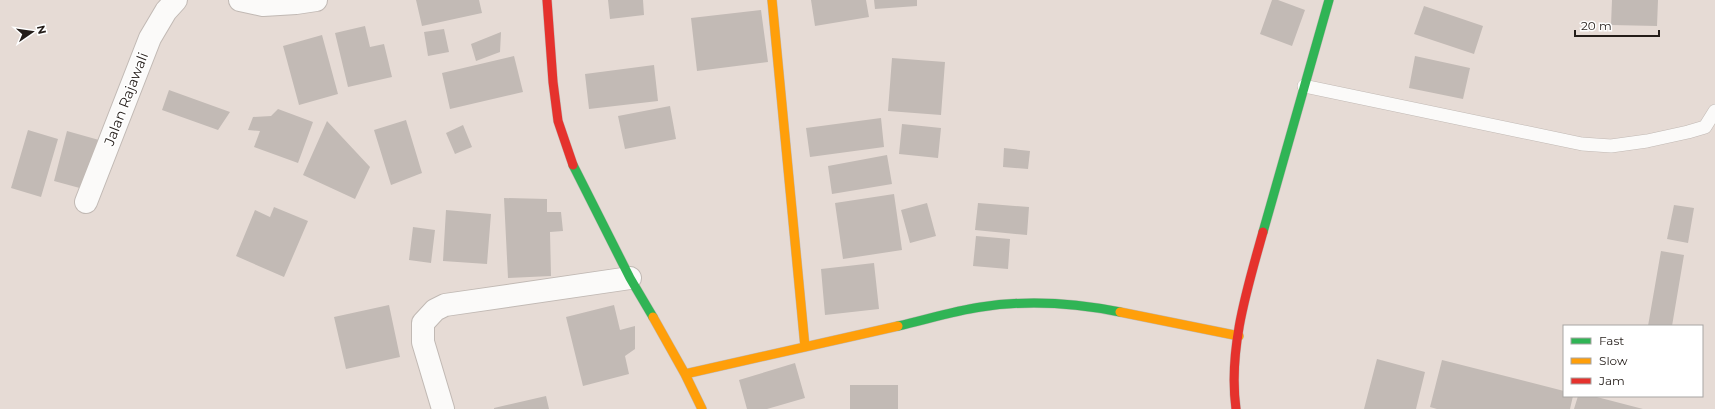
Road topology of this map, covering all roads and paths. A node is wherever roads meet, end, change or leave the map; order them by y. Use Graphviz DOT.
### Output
graph roads {
  1 [pos="176,0"];
  2 [pos="240,0"];
  3 [pos="316,0"];
  4 [pos="547,0"];
  5 [pos="772,0"];
  6 [pos="1329,0"];
  7 [pos="1304,86"];
  8 [pos="1715,111"];
  9 [pos="86,202"];
  10 [pos="630,278"];
  11 [pos="1239,336"];
  12 [pos="805,347"];
  13 [pos="685,374"];
  14 [pos="443,409"];
  15 [pos="702,409"];
  16 [pos="1236,409"];
  1 -- 9 [label="street, Jalan Rajawali"];
  2 -- 3 [label="street"];
  4 -- 10 [label="street"];
  5 -- 12 [label="street"];
  6 -- 7 [label="street"];
  7 -- 8 [label="lane"];
  7 -- 11 [label="street"];
  10 -- 13 [label="street"];
  10 -- 14 [label="street"];
  11 -- 12 [label="street"];
  11 -- 16 [label="street"];
  12 -- 13 [label="street"];
  13 -- 15 [label="street"];
}
